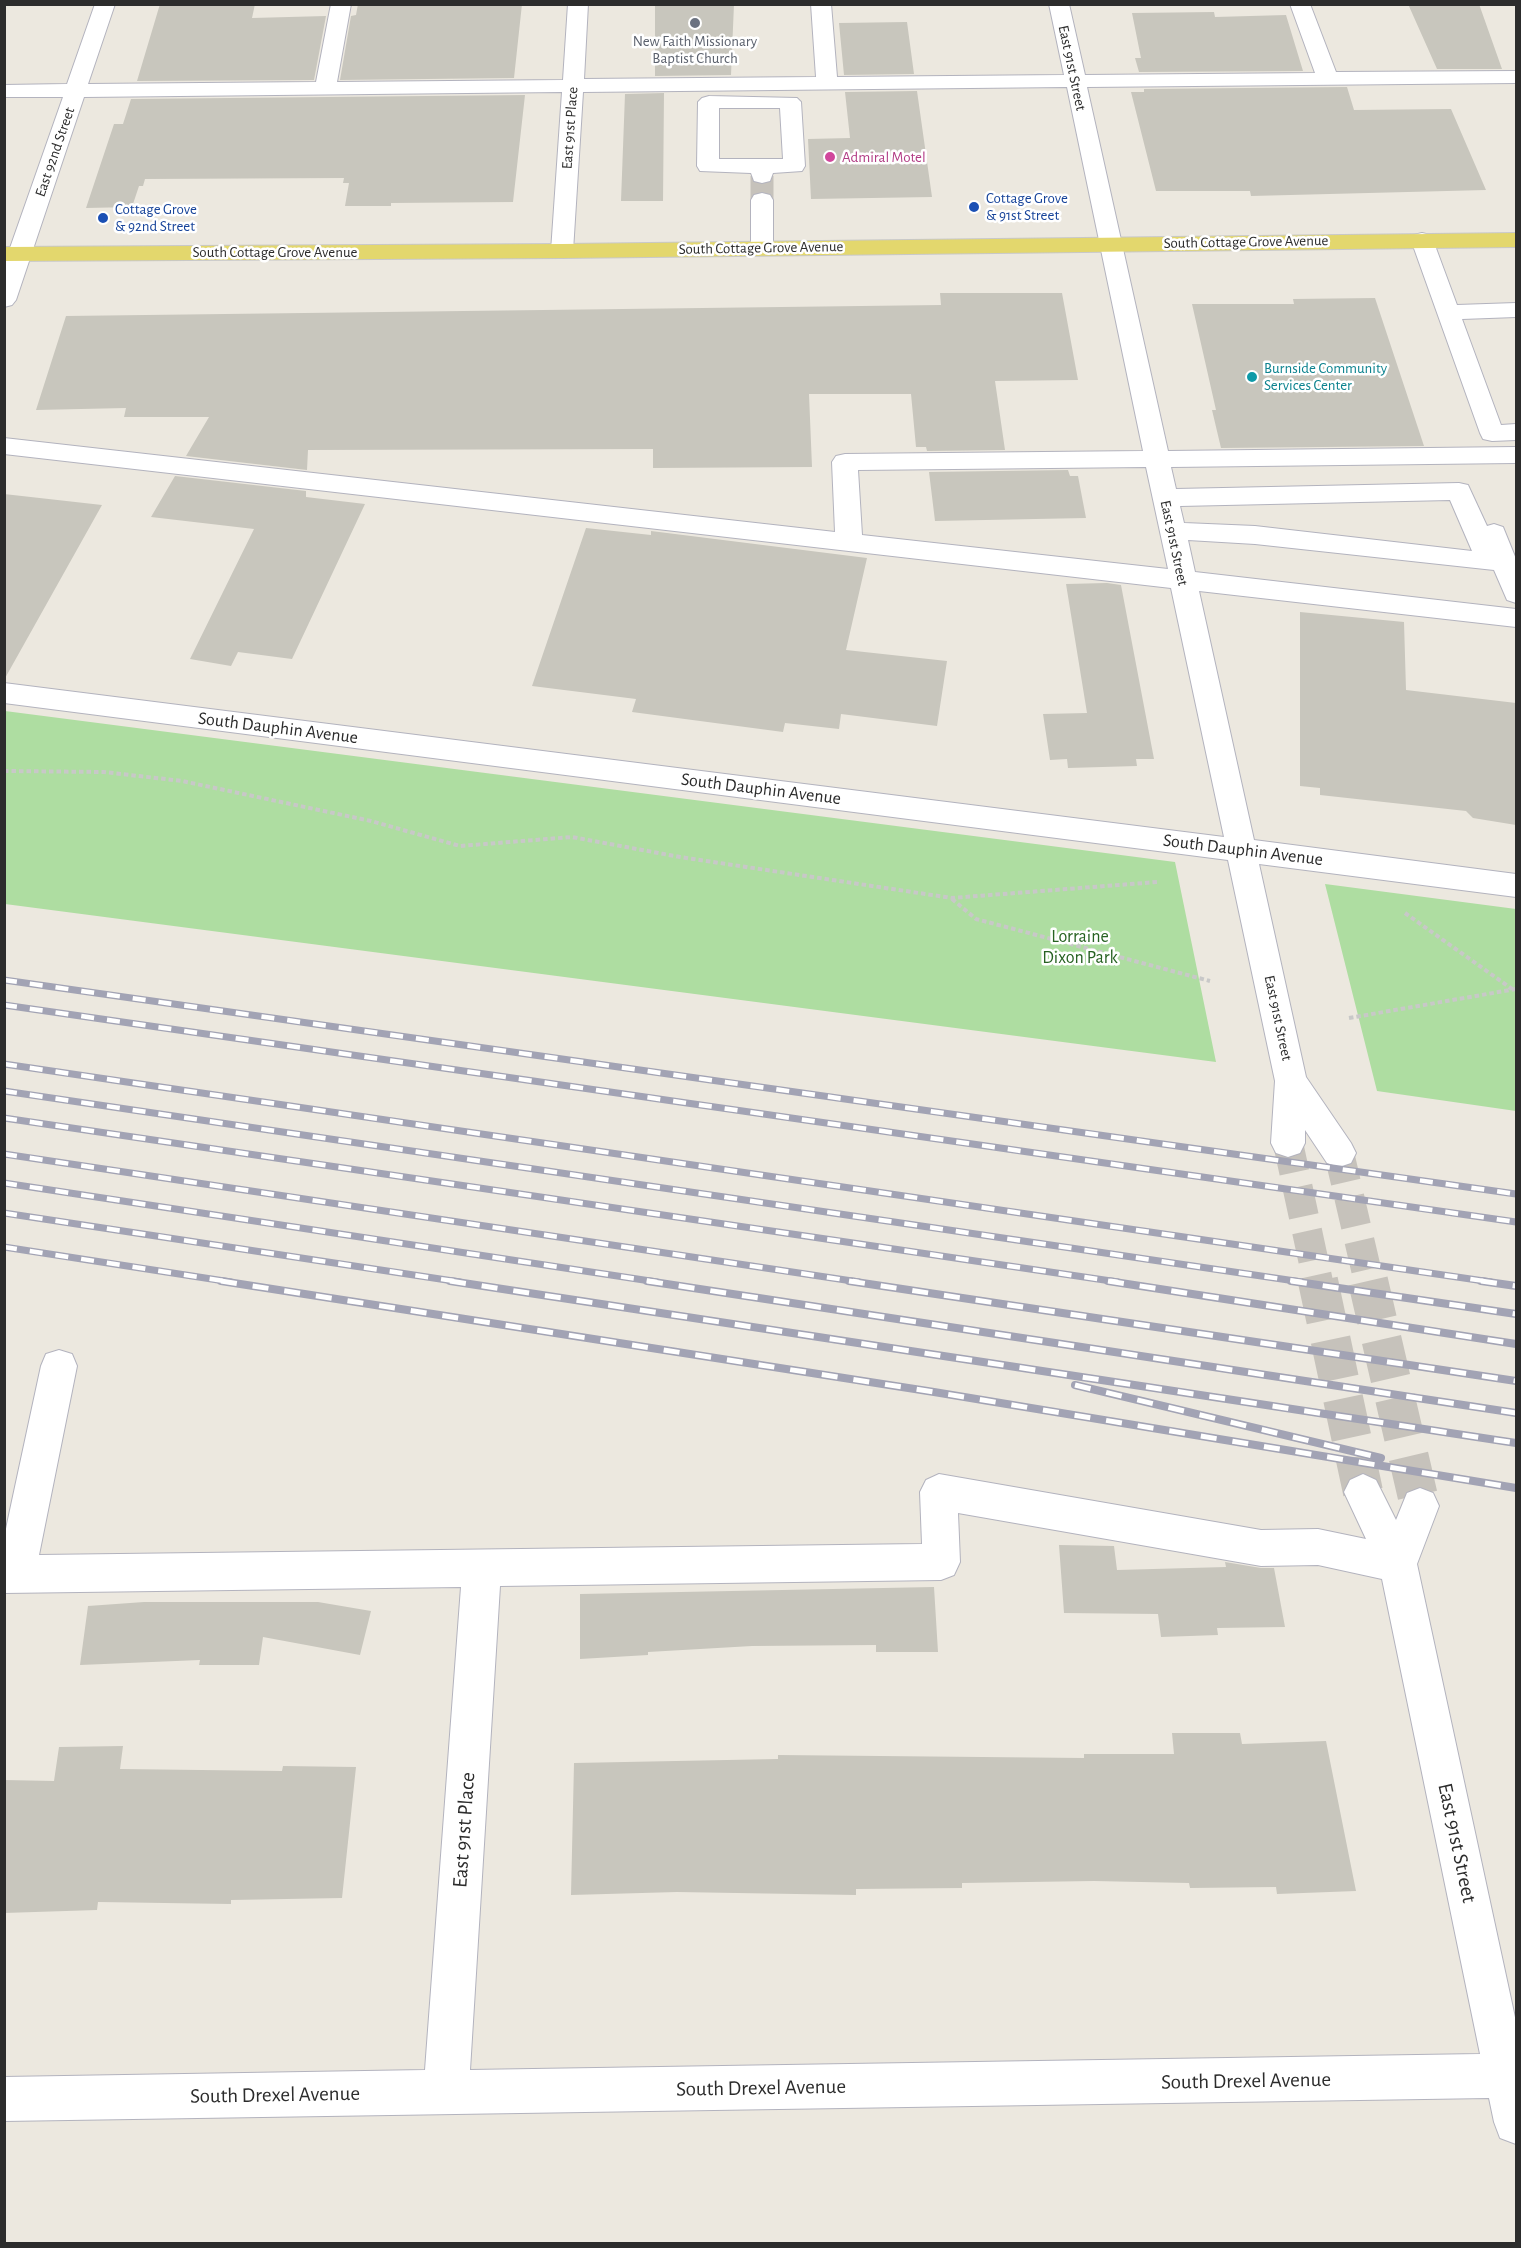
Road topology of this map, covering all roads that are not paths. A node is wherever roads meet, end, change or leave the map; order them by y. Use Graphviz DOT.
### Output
graph roads {
  1 [pos="105,4"];
  2 [pos="341,4"];
  3 [pos="578,4"];
  4 [pos="821,4"];
  5 [pos="1059,4"];
  6 [pos="1300,4"];
  7 [pos="1516,77"];
  8 [pos="1328,79"];
  9 [pos="1075,82"];
  10 [pos="827,84"];
  11 [pos="573,86"];
  12 [pos="325,89"];
  13 [pos="75,91"];
  14 [pos="4,92"];
  15 [pos="762,171"];
  16 [pos="762,200"];
  17 [pos="1422,240"];
  18 [pos="1516,240"];
  19 [pos="1110,243"];
  20 [pos="762,248"];
  21 [pos="562,251"];
  22 [pos="12,254"];
  23 [pos="4,300"];
  24 [pos="1516,310"];
  25 [pos="1448,312"];
  26 [pos="1516,432"];
  27 [pos="4,446"];
  28 [pos="1466,455"];
  29 [pos="1516,455"];
  30 [pos="1156,459"];
  31 [pos="1165,498"];
  32 [pos="1171,531"];
  33 [pos="849,542"];
  34 [pos="1183,580"];
  35 [pos="1516,594"];
  36 [pos="1516,618"];
  37 [pos="4,693"];
  38 [pos="1240,850"];
  39 [pos="1516,885"];
  40 [pos="1291,1080"];
  41 [pos="1288,1143"];
  42 [pos="1339,1153"];
  43 [pos="59,1366"];
  44 [pos="1363,1492"];
  45 [pos="1420,1506"];
  46 [pos="1398,1564"];
  47 [pos="482,1568"];
  48 [pos="10,1574"];
  49 [pos="1512,2076"];
  50 [pos="446,2092"];
  51 [pos="4,2099"];
  52 [pos="1516,2122"];
  1 -- 13 [label="street, East 92nd Street"];
  2 -- 12 [label="street"];
  3 -- 11 [label="street, East 91st Place"];
  4 -- 10 [label="street"];
  5 -- 9 [label="street, East 91st Street"];
  6 -- 8 [label="street"];
  7 -- 8 [label="street"];
  8 -- 9 [label="street"];
  9 -- 10 [label="street"];
  9 -- 19 [label="street, East 91st Street"];
  10 -- 11 [label="street"];
  11 -- 12 [label="street"];
  11 -- 21 [label="street, East 91st Place"];
  12 -- 13 [label="street"];
  13 -- 14 [label="street"];
  13 -- 22 [label="street, East 92nd Street"];
  15 -- 15 [label="street"];
  16 -- 20 [label="street"];
  17 -- 18 [label="main road, South Cottage Grove Avenue"];
  17 -- 19 [label="main road, South Cottage Grove Avenue"];
  17 -- 25 [label="street"];
  19 -- 20 [label="main road, South Cottage Grove Avenue"];
  19 -- 30 [label="street, East 91st Street"];
  20 -- 21 [label="main road, South Cottage Grove Avenue"];
  21 -- 22 [label="main road, South Cottage Grove Avenue"];
  22 -- 23 [label="street, East 92nd Street"];
  24 -- 25 [label="street"];
  25 -- 26 [label="street"];
  27 -- 33 [label="street"];
  28 -- 29 [label="street"];
  28 -- 30 [label="street"];
  28 -- 35 [label="street"];
  30 -- 31 [label="street, East 91st Street"];
  30 -- 33 [label="street"];
  31 -- 32 [label="street, East 91st Street"];
  31 -- 32 [label="street"];
  32 -- 34 [label="street, East 91st Street"];
  33 -- 34 [label="street"];
  34 -- 36 [label="street"];
  34 -- 38 [label="street, East 91st Street"];
  37 -- 38 [label="street, South Dauphin Avenue"];
  38 -- 39 [label="street, South Dauphin Avenue"];
  38 -- 40 [label="street, East 91st Street"];
  40 -- 41 [label="street, East 91st Street"];
  40 -- 42 [label="street, East 91st Street"];
  43 -- 48 [label="street"];
  44 -- 46 [label="street, East 91st Street"];
  45 -- 46 [label="street"];
  46 -- 47 [label="street"];
  46 -- 49 [label="street, East 91st Street"];
  47 -- 48 [label="street"];
  47 -- 50 [label="street, East 91st Place"];
  49 -- 50 [label="street, South Drexel Avenue"];
  49 -- 52 [label="street, East 91st Street"];
  50 -- 51 [label="street, South Drexel Avenue"];
}
